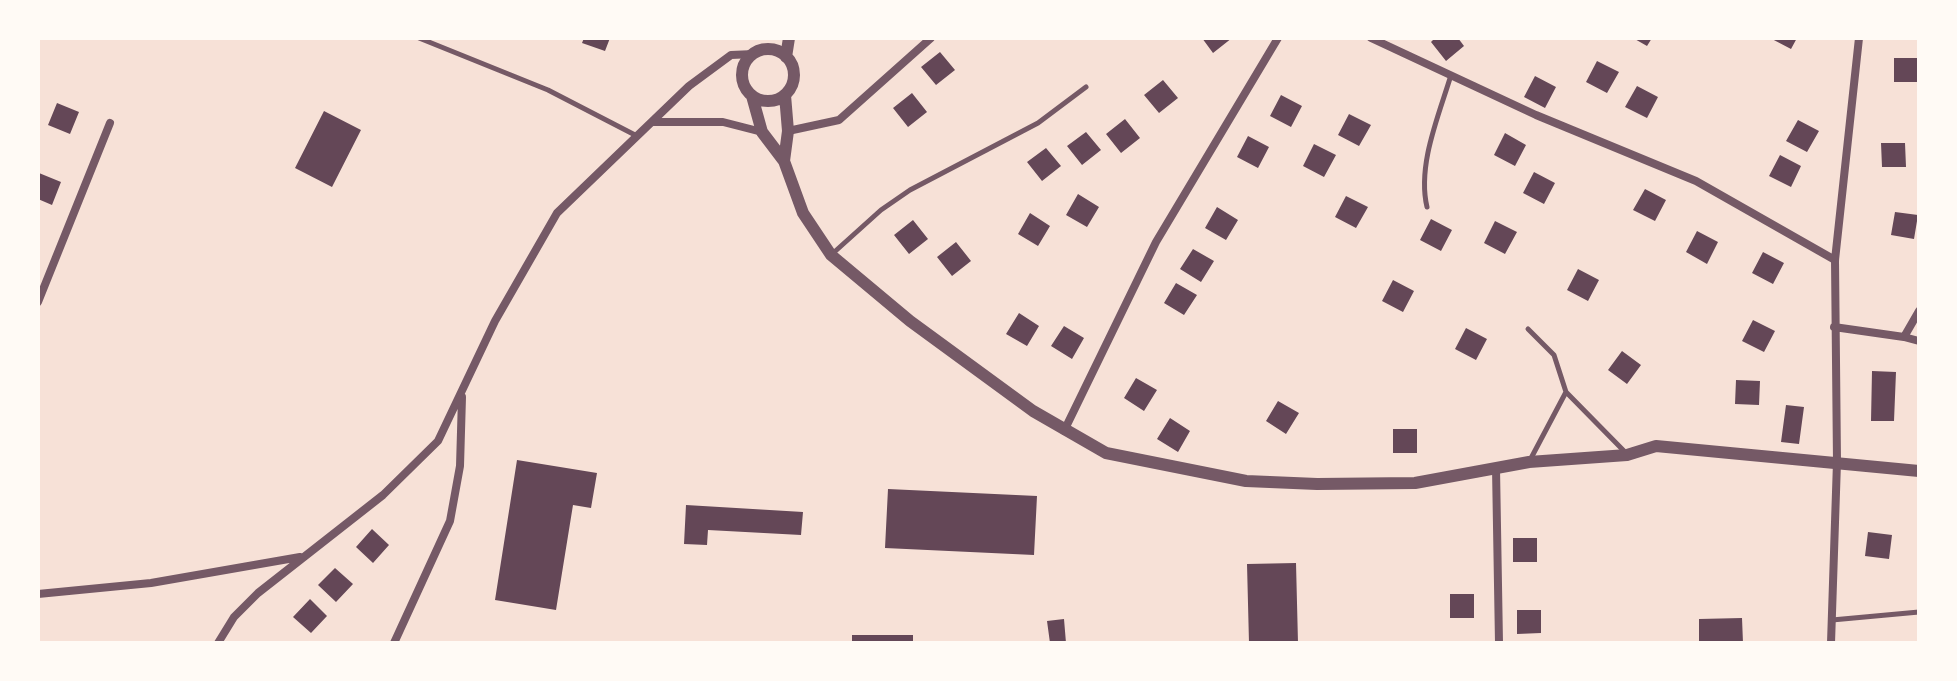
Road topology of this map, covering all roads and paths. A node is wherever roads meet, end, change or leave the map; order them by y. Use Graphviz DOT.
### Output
graph roads {
  1 [pos="419,38"];
  2 [pos="759,38"];
  3 [pos="789,38"];
  4 [pos="931,38"];
  5 [pos="1278,38"];
  6 [pos="1371,38"];
  7 [pos="1859,38"];
  8 [pos="755,53"];
  9 [pos="786,57"];
  10 [pos="1451,75"];
  11 [pos="1086,87"];
  12 [pos="785,95"];
  13 [pos="752,96"];
  14 [pos="652,122"];
  15 [pos="110,123"];
  16 [pos="788,131"];
  17 [pos="762,132"];
  18 [pos="638,136"];
  19 [pos="784,161"];
  20 [pos="1427,207"];
  21 [pos="831,255"];
  22 [pos="1835,260"];
  23 [pos="38,302"];
  24 [pos="1919,311"];
  25 [pos="1834,327"];
  26 [pos="1528,329"];
  27 [pos="1904,337"];
  28 [pos="1919,341"];
  29 [pos="1566,392"];
  30 [pos="462,393"];
  31 [pos="1064,431"];
  32 [pos="1627,455"];
  33 [pos="1529,462"];
  34 [pos="1837,462"];
  35 [pos="1496,468"];
  36 [pos="1919,471"];
  37 [pos="300,557"];
  38 [pos="38,594"];
  39 [pos="1919,612"];
  40 [pos="1831,620"];
  41 [pos="218,643"];
  42 [pos="394,643"];
  43 [pos="1499,643"];
  44 [pos="1831,643"];
  1 -- 18 [label="lane"];
  2 -- 8 [label="street"];
  3 -- 9 [label="street"];
  4 -- 16 [label="street"];
  5 -- 31 [label="street"];
  6 -- 10 [label="street"];
  7 -- 22 [label="street"];
  8 -- 9 [label="street"];
  8 -- 13 [label="street"];
  8 -- 14 [label="street"];
  9 -- 12 [label="street"];
  10 -- 20 [label="lane"];
  10 -- 22 [label="street"];
  11 -- 21 [label="lane"];
  12 -- 13 [label="street"];
  12 -- 16 [label="street"];
  13 -- 17 [label="street"];
  14 -- 17 [label="street"];
  14 -- 18 [label="street"];
  15 -- 23 [label="street"];
  16 -- 19 [label="street"];
  17 -- 19 [label="street"];
  18 -- 30 [label="street"];
  19 -- 21 [label="street"];
  21 -- 31 [label="street"];
  22 -- 25 [label="street"];
  24 -- 27 [label="street"];
  25 -- 27 [label="street"];
  25 -- 34 [label="street"];
  26 -- 29 [label="lane"];
  27 -- 28 [label="street"];
  29 -- 32 [label="lane"];
  29 -- 33 [label="lane"];
  30 -- 37 [label="street"];
  30 -- 42 [label="street"];
  31 -- 35 [label="street"];
  32 -- 33 [label="street"];
  32 -- 34 [label="street"];
  33 -- 35 [label="street"];
  34 -- 36 [label="street"];
  34 -- 40 [label="street"];
  35 -- 43 [label="street"];
  37 -- 38 [label="street"];
  37 -- 41 [label="street"];
  39 -- 40 [label="lane"];
  40 -- 44 [label="street"];
}
